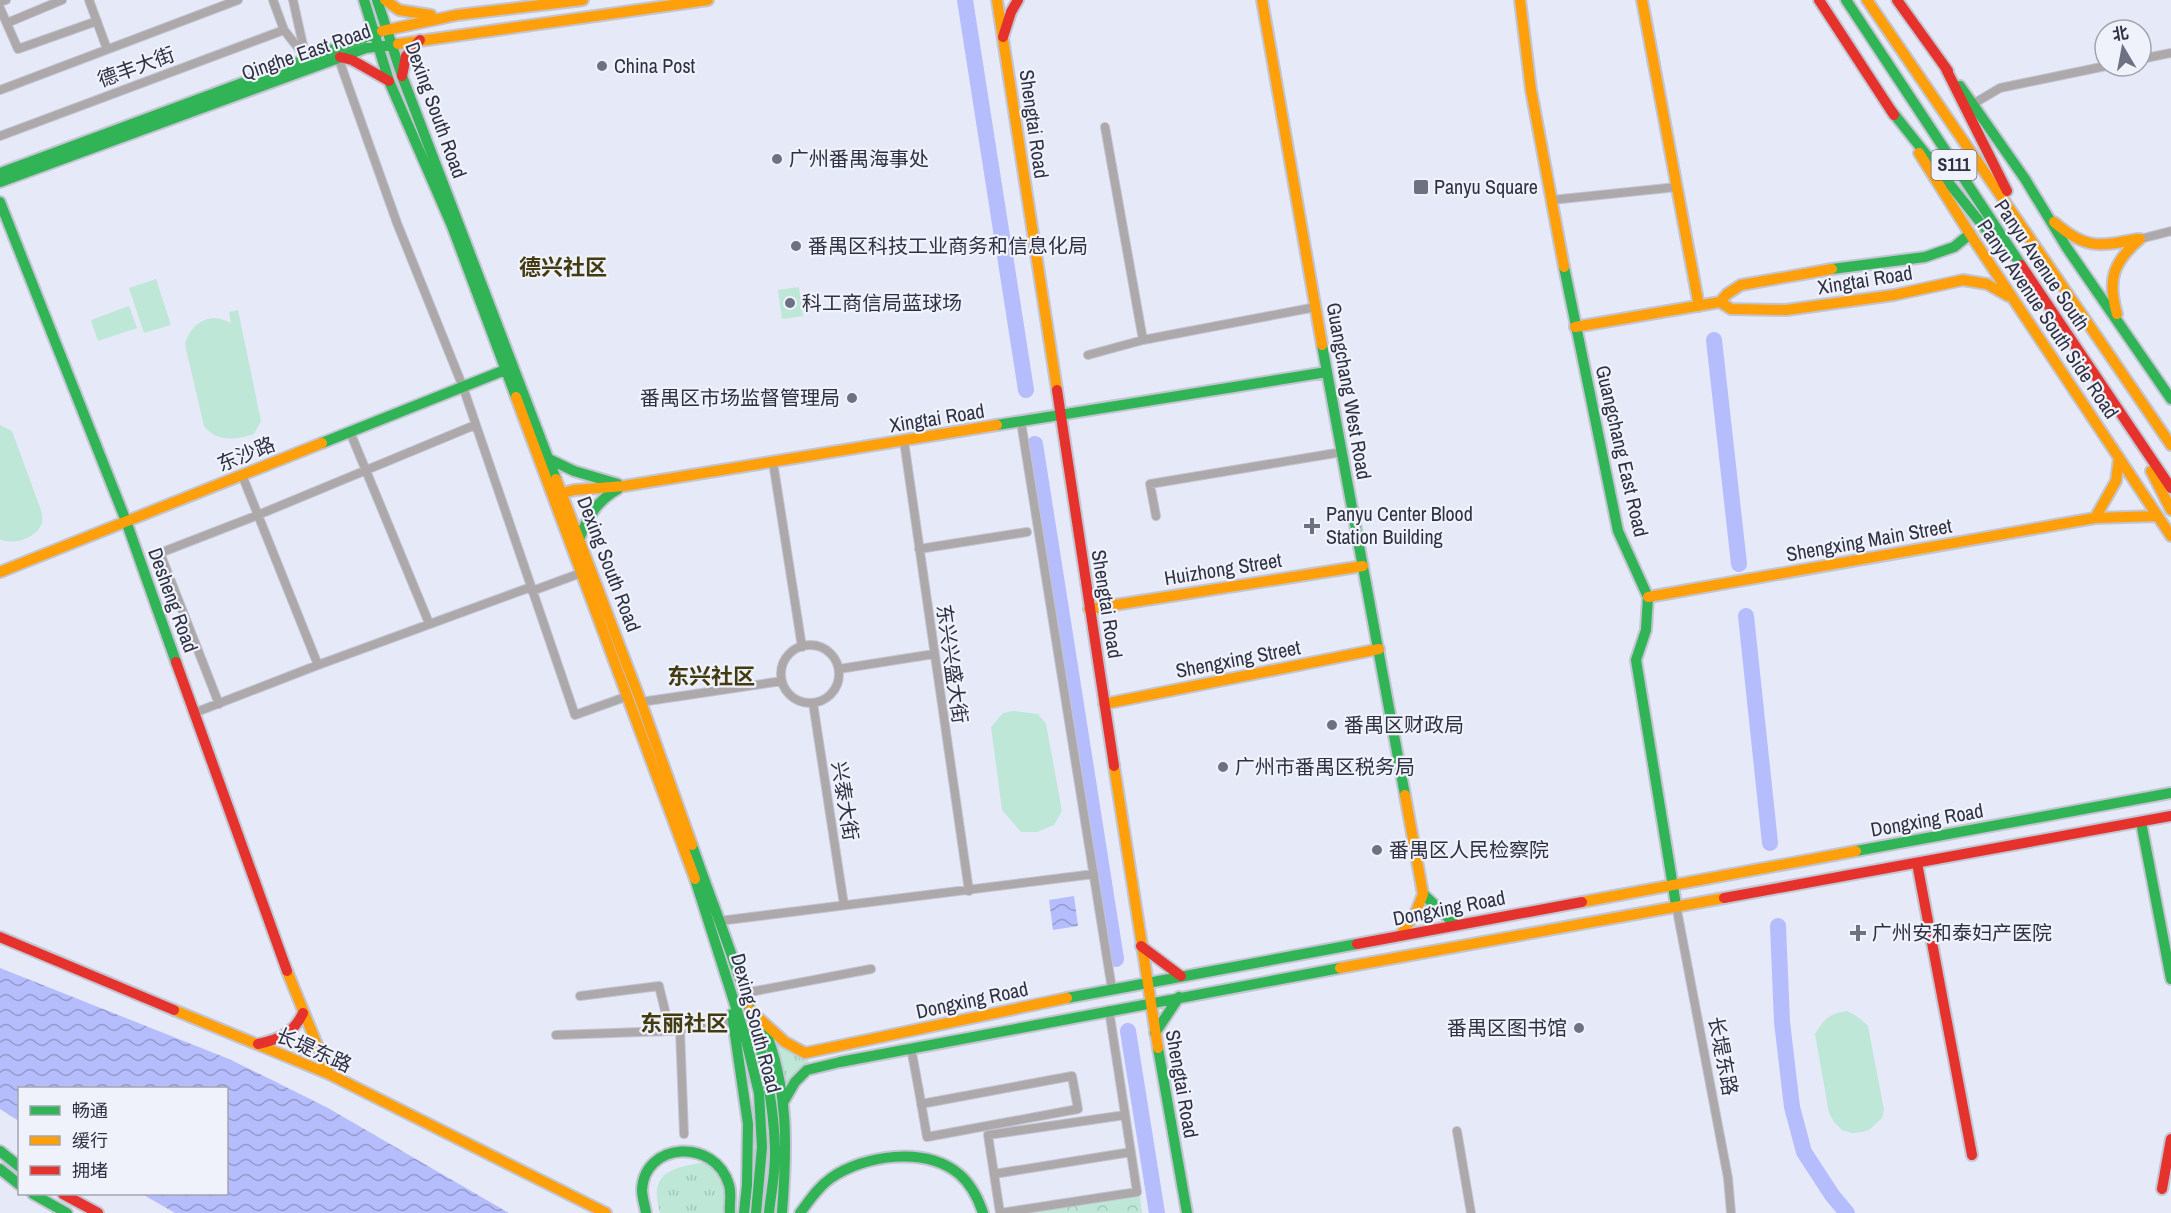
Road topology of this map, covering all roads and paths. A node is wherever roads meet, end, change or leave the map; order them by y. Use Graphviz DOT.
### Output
graph roads {
  1 [pos="6,0"];
  2 [pos="62,0"];
  3 [pos="89,0"];
  4 [pos="238,0"];
  5 [pos="273,0"];
  6 [pos="293,0"];
  7 [pos="364,0"];
  8 [pos="377,0"];
  9 [pos="385,0"];
  10 [pos="583,0"];
  11 [pos="708,0"];
  12 [pos="997,0"];
  13 [pos="1018,0"];
  14 [pos="1262,0"];
  15 [pos="1520,0"];
  16 [pos="1642,0"];
  17 [pos="1819,0"];
  18 [pos="1867,0"];
  19 [pos="1897,0"];
  20 [pos="0,2"];
  21 [pos="1849,5"];
  22 [pos="0,8"];
  23 [pos="457,15"];
  24 [pos="97,21"];
  25 [pos="7,23"];
  26 [pos="386,29"];
  27 [pos="284,30"];
  28 [pos="374,33"];
  29 [pos="460,34"];
  30 [pos="1003,37"];
  31 [pos="420,40"];
  32 [pos="392,44"];
  33 [pos="378,45"];
  34 [pos="107,49"];
  35 [pos="2171,53"];
  36 [pos="338,57"];
  37 [pos="2153,57"];
  38 [pos="306,58"];
  39 [pos="1945,67"];
  40 [pos="2093,69"];
  41 [pos="402,76"];
  42 [pos="389,81"];
  43 [pos="0,90"];
  44 [pos="1973,104"];
  45 [pos="1890,109"];
  46 [pos="1105,127"];
  47 [pos="0,136"];
  48 [pos="0,173"];
  49 [pos="0,182"];
  50 [pos="1677,187"];
  51 [pos="1552,200"];
  52 [pos="0,202"];
  53 [pos="2049,218"];
  54 [pos="2171,231"];
  55 [pos="1970,234"];
  56 [pos="2030,239"];
  57 [pos="2140,239"];
  58 [pos="2013,299"];
  59 [pos="1720,302"];
  60 [pos="1699,306"];
  61 [pos="1316,307"];
  62 [pos="2057,320"];
  63 [pos="1575,327"];
  64 [pos="2121,327"];
  65 [pos="1143,340"];
  66 [pos="1088,355"];
  67 [pos="505,370"];
  68 [pos="1327,372"];
  69 [pos="463,387"];
  70 [pos="2171,399"];
  71 [pos="1059,416"];
  72 [pos="2124,418"];
  73 [pos="1021,422"];
  74 [pos="476,425"];
  75 [pos="350,432"];
  76 [pos="904,441"];
  77 [pos="2171,446"];
  78 [pos="1342,453"];
  79 [pos="2119,458"];
  80 [pos="549,459"];
  81 [pos="773,462"];
  82 [pos="366,469"];
  83 [pos="242,475"];
  84 [pos="624,486"];
  85 [pos="2171,488"];
  86 [pos="557,494"];
  87 [pos="2171,510"];
  88 [pos="258,515"];
  89 [pos="1156,516"];
  90 [pos="2157,516"];
  91 [pos="2095,518"];
  92 [pos="126,521"];
  93 [pos="1027,532"];
  94 [pos="2171,536"];
  95 [pos="580,537"];
  96 [pos="919,549"];
  97 [pos="1363,566"];
  98 [pos="0,572"];
  99 [pos="581,573"];
  100 [pos="532,589"];
  101 [pos="1648,597"];
  102 [pos="1089,609"];
  103 [pos="429,623"];
  104 [pos="802,647"];
  105 [pos="1379,649"];
  106 [pos="934,654"];
  107 [pos="318,665"];
  108 [pos="839,669"];
  109 [pos="782,681"];
  110 [pos="628,696"];
  111 [pos="641,702"];
  112 [pos="813,703"];
  113 [pos="219,704"];
  114 [pos="1104,704"];
  115 [pos="194,713"];
  116 [pos="2171,793"];
  117 [pos="2171,816"];
  118 [pos="2141,822"];
  119 [pos="1917,863"];
  120 [pos="1094,874"];
  121 [pos="1673,885"];
  122 [pos="969,891"];
  123 [pos="1423,894"];
  124 [pos="844,905"];
  125 [pos="1676,905"];
  126 [pos="718,921"];
  127 [pos="1456,926"];
  128 [pos="1400,936"];
  129 [pos="0,937"];
  130 [pos="1141,946"];
  131 [pos="871,969"];
  132 [pos="1223,969"];
  133 [pos="725,975"];
  134 [pos="1181,976"];
  135 [pos="2171,979"];
  136 [pos="1147,983"];
  137 [pos="1227,988"];
  138 [pos="1112,989"];
  139 [pos="745,993"];
  140 [pos="580,996"];
  141 [pos="1179,997"];
  142 [pos="1070,998"];
  143 [pos="1150,1003"];
  144 [pos="750,1010"];
  145 [pos="1109,1010"];
  146 [pos="303,1013"];
  147 [pos="1073,1017"];
  148 [pos="733,1021"];
  149 [pos="762,1021"];
  150 [pos="680,1030"];
  151 [pos="670,1031"];
  152 [pos="1155,1033"];
  153 [pos="556,1035"];
  154 [pos="258,1044"];
  155 [pos="911,1049"];
  156 [pos="329,1074"];
  157 [pos="784,1101"];
  158 [pos="921,1104"];
  159 [pos="1125,1115"];
  160 [pos="1457,1131"];
  161 [pos="684,1134"];
  162 [pos="2171,1139"];
  163 [pos="0,1151"];
  164 [pos="1131,1152"];
  165 [pos="1972,1155"];
  166 [pos="18,1165"];
  167 [pos="0,1169"];
  168 [pos="994,1174"];
  169 [pos="18,1183"];
  170 [pos="2167,1189"];
  171 [pos="35,1195"];
  172 [pos="65,1195"];
  173 [pos="68,1213"];
  174 [pos="98,1213"];
  175 [pos="606,1213"];
  176 [pos="646,1213"];
  177 [pos="730,1213"];
  178 [pos="744,1213"];
  179 [pos="756,1213"];
  180 [pos="769,1213"];
  181 [pos="782,1213"];
  182 [pos="800,1213"];
  183 [pos="983,1213"];
  184 [pos="1187,1213"];
  185 [pos="1471,1213"];
  186 [pos="1731,1213"];
  1 -- 20 [label="street"];
  2 -- 25 [label="street"];
  3 -- 24 [label="street"];
  4 -- 34 [label="street"];
  5 -- 27 [label="street"];
  6 -- 38 [label="street"];
  7 -- 28 [label="main road, Dexing South Road"];
  8 -- 26 [label="main road, Dexing South Road"];
  9 -- 23 [label="main road"];
  10 -- 23 [label="main road, Qinghe East Road"];
  11 -- 29 [label="main road, Qinghe East Road"];
  12 -- 30 [label="main road, Shengtai Road"];
  13 -- 30 [label="main road"];
  14 -- 61 [label="main road, Guangchang West Road"];
  15 -- 51 [label="main road, Guangchang East Road"];
  16 -- 50 [label="main road"];
  17 -- 45 [label="main road, Panyu Avenue South Side Road"];
  18 -- 56 [label="main road, Panyu Avenue South / S111"];
  19 -- 39 [label="main road"];
  21 -- 62 [label="main road, Panyu Avenue South / S111"];
  22 -- 25 [label="street"];
  23 -- 26 [label="main road, Qinghe East Road"];
  23 -- 29 [label="main road"];
  24 -- 25 [label="street"];
  24 -- 34 [label="street"];
  26 -- 28 [label="main road, Qinghe East Road"];
  26 -- 32 [label="main road, Dexing South Road"];
  27 -- 38 [label="street"];
  27 -- 47 [label="street, 德丰大街"];
  28 -- 33 [label="main road, Dexing South Road"];
  28 -- 38 [label="main road, Qinghe East Road"];
  29 -- 31 [label="main road, Qinghe East Road"];
  30 -- 71 [label="main road, Shengtai Road"];
  31 -- 32 [label="main road, Qinghe East Road"];
  31 -- 41 [label="main road"];
  32 -- 33 [label="main road, Qinghe East Road"];
  32 -- 41 [label="main road, Dexing South Road"];
  33 -- 36 [label="main road, Qinghe East Road"];
  33 -- 42 [label="main road, Dexing South Road"];
  34 -- 43 [label="street"];
  35 -- 37 [label="street"];
  36 -- 42 [label="main road"];
  36 -- 49 [label="main road, Qinghe East Road"];
  36 -- 69 [label="street"];
  38 -- 48 [label="main road, Qinghe East Road"];
  39 -- 44 [label="main road"];
  39 -- 56 [label="main road"];
  40 -- 44 [label="street"];
  41 -- 80 [label="main road, Dexing South Road"];
  42 -- 67 [label="main road, Dexing South Road"];
  44 -- 53 [label="main road"];
  45 -- 55 [label="main road, Panyu Avenue South Side Road"];
  45 -- 62 [label="main road"];
  46 -- 65 [label="street"];
  50 -- 51 [label="street"];
  50 -- 60 [label="main road"];
  51 -- 63 [label="main road, Guangchang East Road"];
  52 -- 92 [label="main road, Desheng Road"];
  53 -- 57 [label="main road"];
  53 -- 64 [label="main road"];
  54 -- 57 [label="street"];
  55 -- 58 [label="main road, Panyu Avenue South Side Road"];
  55 -- 59 [label="main road, Xingtai Road"];
  56 -- 77 [label="main road, Panyu Avenue South / S111"];
  57 -- 64 [label="main road"];
  58 -- 59 [label="main road, Xingtai Road"];
  58 -- 79 [label="main road, Panyu Avenue South Side Road"];
  59 -- 60 [label="main road, Xingtai Road"];
  60 -- 63 [label="main road, Xingtai Road"];
  61 -- 65 [label="street"];
  61 -- 68 [label="main road, Guangchang West Road"];
  62 -- 72 [label="main road, Panyu Avenue South / S111"];
  63 -- 101 [label="main road, Guangchang East Road"];
  64 -- 70 [label="main road"];
  65 -- 66 [label="street"];
  67 -- 69 [label="main road, 东沙路"];
  67 -- 86 [label="main road, Dexing South Road"];
  68 -- 71 [label="main road, Xingtai Road"];
  68 -- 78 [label="main road, Guangchang West Road"];
  69 -- 74 [label="street"];
  69 -- 75 [label="main road, 东沙路"];
  71 -- 73 [label="main road, Xingtai Road"];
  71 -- 102 [label="main road, Shengtai Road"];
  72 -- 85 [label="main road, Panyu Avenue South / S111"];
  72 -- 87 [label="main road"];
  73 -- 76 [label="main road, Xingtai Road"];
  73 -- 120 [label="street"];
  74 -- 82 [label="street"];
  74 -- 100 [label="street"];
  75 -- 82 [label="street"];
  75 -- 83 [label="main road, 东沙路"];
  76 -- 81 [label="main road, Xingtai Road"];
  76 -- 96 [label="street, 东兴兴盛大街"];
  78 -- 89 [label="street"];
  78 -- 97 [label="main road, Guangchang West Road"];
  79 -- 90 [label="main road, Panyu Avenue South Side Road"];
  79 -- 91 [label="main road"];
  80 -- 84 [label="main road"];
  80 -- 86 [label="main road, Dexing South Road"];
  81 -- 84 [label="main road, Xingtai Road"];
  81 -- 104 [label="street"];
  82 -- 88 [label="street"];
  82 -- 103 [label="street"];
  83 -- 88 [label="street"];
  83 -- 92 [label="main road, 东沙路"];
  84 -- 86 [label="main road, Xingtai Road"];
  84 -- 95 [label="main road"];
  86 -- 95 [label="main road, Dexing South Road"];
  86 -- 99 [label="main road, Dexing South Road"];
  88 -- 107 [label="street"];
  88 -- 113 [label="street"];
  90 -- 91 [label="main road, Shengxing Main Street"];
  90 -- 94 [label="main road, Panyu Avenue South Side Road"];
  91 -- 101 [label="main road, Shengxing Main Street"];
  92 -- 98 [label="main road, 东沙路"];
  92 -- 115 [label="main road, Desheng Road"];
  93 -- 96 [label="street"];
  95 -- 111 [label="main road, Dexing South Road"];
  96 -- 106 [label="street, 东兴兴盛大街"];
  97 -- 102 [label="main road, Huizhong Street"];
  97 -- 105 [label="main road, Guangchang West Road"];
  99 -- 100 [label="street"];
  99 -- 110 [label="main road, Dexing South Road"];
  100 -- 103 [label="street"];
  100 -- 110 [label="street"];
  101 -- 121 [label="main road, Guangchang East Road"];
  102 -- 114 [label="main road, Shengtai Road"];
  103 -- 107 [label="street"];
  104 -- 108 [label="street"];
  104 -- 109 [label="street"];
  105 -- 114 [label="main road, Shengxing Street"];
  105 -- 123 [label="main road, Guangchang West Road"];
  106 -- 108 [label="street"];
  106 -- 122 [label="street, 东兴兴盛大街"];
  107 -- 113 [label="street"];
  108 -- 112 [label="street"];
  109 -- 111 [label="street"];
  109 -- 112 [label="street"];
  110 -- 133 [label="main road, Dexing South Road"];
  111 -- 126 [label="main road, Dexing South Road"];
  112 -- 124 [label="street, 兴泰大街"];
  113 -- 115 [label="street"];
  114 -- 130 [label="main road, Shengtai Road"];
  115 -- 146 [label="main road, Desheng Road"];
  116 -- 121 [label="main road, Dongxing Road"];
  117 -- 118 [label="main road, Dongxing Road"];
  118 -- 119 [label="main road, Dongxing Road"];
  118 -- 135 [label="main road"];
  119 -- 125 [label="main road, Dongxing Road"];
  119 -- 165 [label="main road"];
  120 -- 122 [label="street"];
  120 -- 138 [label="street"];
  121 -- 125 [label="main road, Guangchang East Road"];
  121 -- 127 [label="main road, Dongxing Road"];
  122 -- 124 [label="street"];
  123 -- 127 [label="main road"];
  123 -- 128 [label="main road"];
  124 -- 126 [label="street"];
  125 -- 137 [label="main road, Dongxing Road"];
  125 -- 186 [label="street, 长堤东路"];
  126 -- 139 [label="main road, Dexing South Road"];
  127 -- 128 [label="main road, Dongxing Road"];
  128 -- 132 [label="main road, Dongxing Road"];
  129 -- 154 [label="main road, 长堤东路"];
  130 -- 134 [label="main road"];
  130 -- 136 [label="main road, Shengtai Road"];
  131 -- 139 [label="street"];
  132 -- 134 [label="main road, Dongxing Road"];
  132 -- 137 [label="main road"];
  133 -- 148 [label="main road"];
  133 -- 179 [label="main road, Dexing South Road"];
  134 -- 136 [label="main road, Dongxing Road"];
  136 -- 138 [label="main road, Dongxing Road"];
  136 -- 143 [label="main road, Shengtai Road"];
  137 -- 141 [label="main road, Dongxing Road"];
  138 -- 142 [label="main road, Dongxing Road"];
  139 -- 144 [label="main road, Dexing South Road"];
  140 -- 151 [label="street"];
  141 -- 143 [label="main road, Dongxing Road"];
  141 -- 152 [label="main road"];
  142 -- 147 [label="main road"];
  142 -- 149 [label="main road, Dongxing Road"];
  143 -- 145 [label="main road, Dongxing Road"];
  143 -- 152 [label="main road, Shengtai Road"];
  144 -- 149 [label="main road, Dongxing Road"];
  144 -- 180 [label="main road, Dexing South Road"];
  145 -- 147 [label="main road, Dongxing Road"];
  145 -- 159 [label="street"];
  146 -- 154 [label="main road"];
  146 -- 156 [label="main road, Desheng Road"];
  147 -- 155 [label="main road, Dongxing Road"];
  148 -- 150 [label="street"];
  148 -- 178 [label="main road"];
  149 -- 157 [label="main road"];
  150 -- 151 [label="street"];
  150 -- 161 [label="street"];
  151 -- 153 [label="street"];
  152 -- 184 [label="main road, Shengtai Road"];
  154 -- 156 [label="main road, 长堤东路"];
  155 -- 157 [label="main road, Dongxing Road"];
  155 -- 158 [label="street"];
  156 -- 175 [label="main road, 长堤东路"];
  157 -- 181 [label="main road"];
  158 -- 158 [label="street"];
  159 -- 164 [label="street"];
  159 -- 168 [label="street"];
  160 -- 185 [label="street"];
  162 -- 170 [label="main road"];
  163 -- 166 [label="main road"];
  164 -- 168 [label="street"];
  164 -- 168 [label="street"];
  167 -- 169 [label="main road"];
  171 -- 173 [label="main road"];
  172 -- 174 [label="main road"];
  176 -- 177 [label="main road"];
  182 -- 183 [label="main road"];
}
